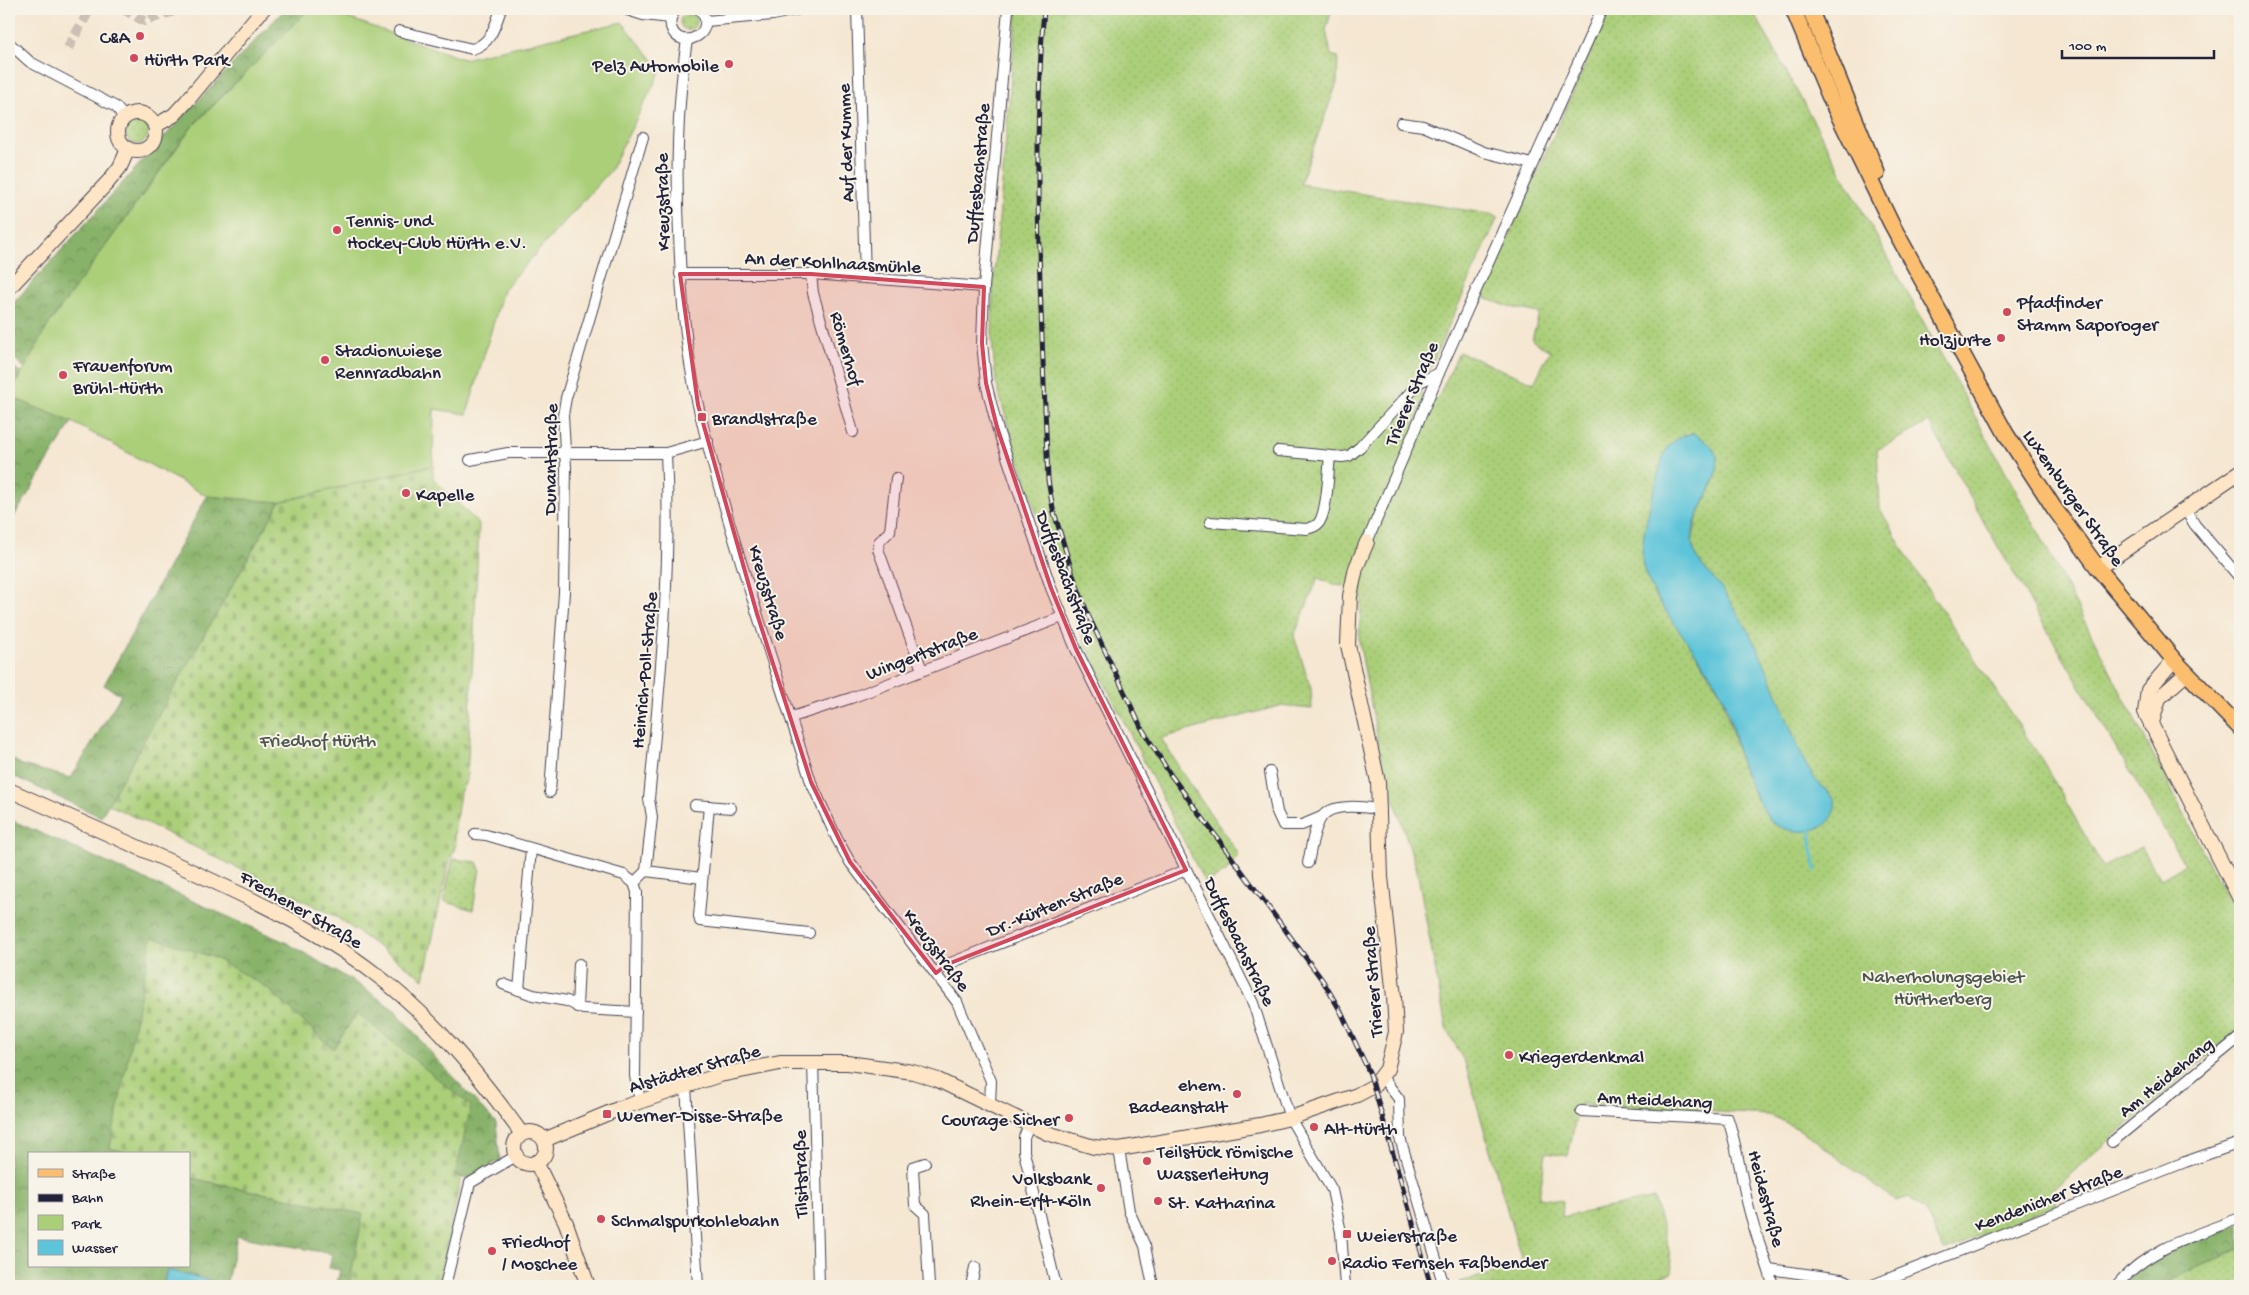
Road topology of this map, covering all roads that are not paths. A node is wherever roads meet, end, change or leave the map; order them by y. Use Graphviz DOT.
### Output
graph roads {
  1 [pos="263,9"];
  2 [pos="501,9"];
  3 [pos="624,9"];
  4 [pos="676,9"];
  5 [pos="700,9"];
  6 [pos="800,9"];
  7 [pos="857,9"];
  8 [pos="1008,9"];
  9 [pos="1602,9"];
  10 [pos="1793,9"];
  11 [pos="1810,9"];
  12 [pos="772,12"];
  13 [pos="671,18"];
  14 [pos="706,21"];
  15 [pos="399,31"];
  16 [pos="687,40"];
  17 [pos="9,44"];
  18 [pos="125,118"];
  19 [pos="1401,123"];
  20 [pos="155,126"];
  21 [pos="643,137"];
  22 [pos="128,149"];
  23 [pos="1532,164"];
  24 [pos="1913,263"];
  25 [pos="680,274"];
  26 [pos="811,274"];
  27 [pos="865,277"];
  28 [pos="984,287"];
  29 [pos="9,288"];
  30 [pos="1438,373"];
  31 [pos="854,432"];
  32 [pos="708,441"];
  33 [pos="1278,451"];
  34 [pos="565,452"];
  35 [pos="666,453"];
  36 [pos="1330,456"];
  37 [pos="470,460"];
  38 [pos="2240,472"];
  39 [pos="896,478"];
  40 [pos="2184,509"];
  41 [pos="1210,522"];
  42 [pos="1367,542"];
  43 [pos="2098,568"];
  44 [pos="2240,578"];
  45 [pos="1062,617"];
  46 [pos="2174,660"];
  47 [pos="922,670"];
  48 [pos="2187,674"];
  49 [pos="792,717"];
  50 [pos="2151,727"];
  51 [pos="2240,728"];
  52 [pos="1270,772"];
  53 [pos="9,790"];
  54 [pos="550,792"];
  55 [pos="695,805"];
  56 [pos="709,806"];
  57 [pos="731,808"];
  58 [pos="1381,810"];
  59 [pos="1321,817"];
  60 [pos="475,834"];
  61 [pos="531,849"];
  62 [pos="1308,863"];
  63 [pos="1186,870"];
  64 [pos="646,871"];
  65 [pos="702,878"];
  66 [pos="634,883"];
  67 [pos="2240,899"];
  68 [pos="808,933"];
  69 [pos="579,964"];
  70 [pos="936,973"];
  71 [pos="503,984"];
  72 [pos="519,990"];
  73 [pos="577,1007"];
  74 [pos="636,1012"];
  75 [pos="2240,1038"];
  76 [pos="813,1061"];
  77 [pos="1382,1078"];
  78 [pos="686,1086"];
  79 [pos="640,1101"];
  80 [pos="990,1104"];
  81 [pos="1581,1111"];
  82 [pos="1290,1118"];
  83 [pos="1728,1119"];
  84 [pos="1029,1124"];
  85 [pos="522,1134"];
  86 [pos="544,1140"];
  87 [pos="2112,1142"];
  88 [pos="2240,1143"];
  89 [pos="1119,1149"];
  90 [pos="516,1156"];
  91 [pos="536,1162"];
  92 [pos="925,1163"];
  93 [pos="2240,1218"];
  94 [pos="975,1267"];
  95 [pos="1769,1269"];
  96 [pos="445,1286"];
  97 [pos="588,1286"];
  98 [pos="698,1286"];
  99 [pos="819,1286"];
  100 [pos="929,1286"];
  101 [pos="971,1286"];
  102 [pos="1056,1286"];
  103 [pos="1153,1286"];
  104 [pos="1345,1286"];
  105 [pos="1444,1286"];
  106 [pos="1773,1286"];
  107 [pos="1851,1286"];
  108 [pos="1870,1286"];
  109 [pos="2116,1286"];
  1 -- 20 [label="street"];
  2 -- 15 [label="street"];
  3 -- 13 [label="street"];
  4 -- 13 [label="street"];
  5 -- 14 [label="street"];
  6 -- 12 [label="street"];
  7 -- 27 [label="street, Auf der Kumme"];
  8 -- 28 [label="street, Duffesbachstraße"];
  9 -- 23 [label="street, Trierer Straße"];
  10 -- 24 [label="main road"];
  11 -- 24 [label="main road"];
  12 -- 14 [label="street"];
  13 -- 16 [label="street"];
  14 -- 16 [label="street"];
  16 -- 25 [label="street, Kreuzstraße"];
  17 -- 18 [label="street"];
  18 -- 20 [label="street"];
  18 -- 22 [label="street"];
  19 -- 23 [label="street"];
  20 -- 22 [label="street"];
  21 -- 34 [label="street, Dunantstraße"];
  22 -- 29 [label="street"];
  23 -- 30 [label="street, Trierer Straße"];
  24 -- 43 [label="main road, Luxemburger Straße"];
  25 -- 26 [label="street, An der Kohlhaasmühle"];
  25 -- 32 [label="street, Kreuzstraße"];
  26 -- 27 [label="street, An der Kohlhaasmühle"];
  26 -- 31 [label="street, Römerhof"];
  27 -- 28 [label="street, An der Kohlhaasmühle"];
  28 -- 45 [label="street, Duffesbachstraße"];
  30 -- 36 [label="street"];
  30 -- 42 [label="street, Trierer Straße"];
  32 -- 35 [label="street"];
  32 -- 49 [label="street, Kreuzstraße"];
  33 -- 36 [label="street"];
  34 -- 35 [label="street"];
  34 -- 37 [label="street"];
  34 -- 54 [label="street, Dunantstraße"];
  35 -- 64 [label="street, Heinrich-Poll-Straße"];
  36 -- 41 [label="street"];
  38 -- 40 [label="street"];
  39 -- 47 [label="street"];
  40 -- 43 [label="street"];
  40 -- 44 [label="street"];
  42 -- 58 [label="street, Trierer Straße"];
  43 -- 46 [label="main road, Luxemburger Straße"];
  45 -- 47 [label="street, Wingertstraße"];
  45 -- 63 [label="street, Duffesbachstraße"];
  46 -- 48 [label="main road, Luxemburger Straße"];
  46 -- 50 [label="street"];
  47 -- 49 [label="street, Wingertstraße"];
  48 -- 50 [label="street"];
  48 -- 51 [label="main road, Luxemburger Straße"];
  49 -- 70 [label="street, Kreuzstraße"];
  50 -- 67 [label="street"];
  52 -- 59 [label="street"];
  53 -- 85 [label="street, Frechener Straße"];
  55 -- 56 [label="street"];
  56 -- 57 [label="street"];
  56 -- 65 [label="street"];
  58 -- 59 [label="street"];
  58 -- 77 [label="street, Trierer Straße"];
  59 -- 62 [label="street"];
  60 -- 61 [label="street"];
  61 -- 66 [label="street"];
  61 -- 72 [label="street"];
  63 -- 70 [label="street, Dr.-Kürten-Straße"];
  63 -- 82 [label="street, Duffesbachstraße"];
  64 -- 65 [label="street"];
  64 -- 66 [label="street"];
  65 -- 68 [label="street"];
  66 -- 74 [label="street"];
  69 -- 73 [label="street"];
  70 -- 80 [label="street, Kreuzstraße"];
  71 -- 72 [label="street"];
  72 -- 73 [label="street"];
  73 -- 74 [label="street"];
  74 -- 79 [label="street"];
  75 -- 87 [label="street, Am Heidehang"];
  76 -- 78 [label="street, Alstädter Straße"];
  76 -- 80 [label="street, Alstädter Straße"];
  76 -- 99 [label="street, Tilsitstraße"];
  77 -- 82 [label="street"];
  77 -- 105 [label="street"];
  78 -- 79 [label="street, Alstädter Straße"];
  78 -- 98 [label="street"];
  79 -- 86 [label="street, Alstädter Straße"];
  80 -- 84 [label="street, Alstädter Straße"];
  81 -- 83 [label="street, Am Heidehang"];
  82 -- 89 [label="street, Alstädter Straße"];
  82 -- 104 [label="street"];
  83 -- 95 [label="street, Heidestraße"];
  84 -- 89 [label="street, Alstädter Straße"];
  84 -- 102 [label="street"];
  85 -- 86 [label="street"];
  85 -- 90 [label="street"];
  86 -- 91 [label="street"];
  88 -- 108 [label="street, Kendenicher Straße"];
  89 -- 103 [label="street"];
  90 -- 91 [label="street"];
  90 -- 96 [label="street"];
  91 -- 97 [label="street"];
  92 -- 100 [label="street"];
  93 -- 109 [label="street"];
  94 -- 101 [label="street"];
  95 -- 106 [label="street, Heidestraße"];
  95 -- 107 [label="street"];
}
